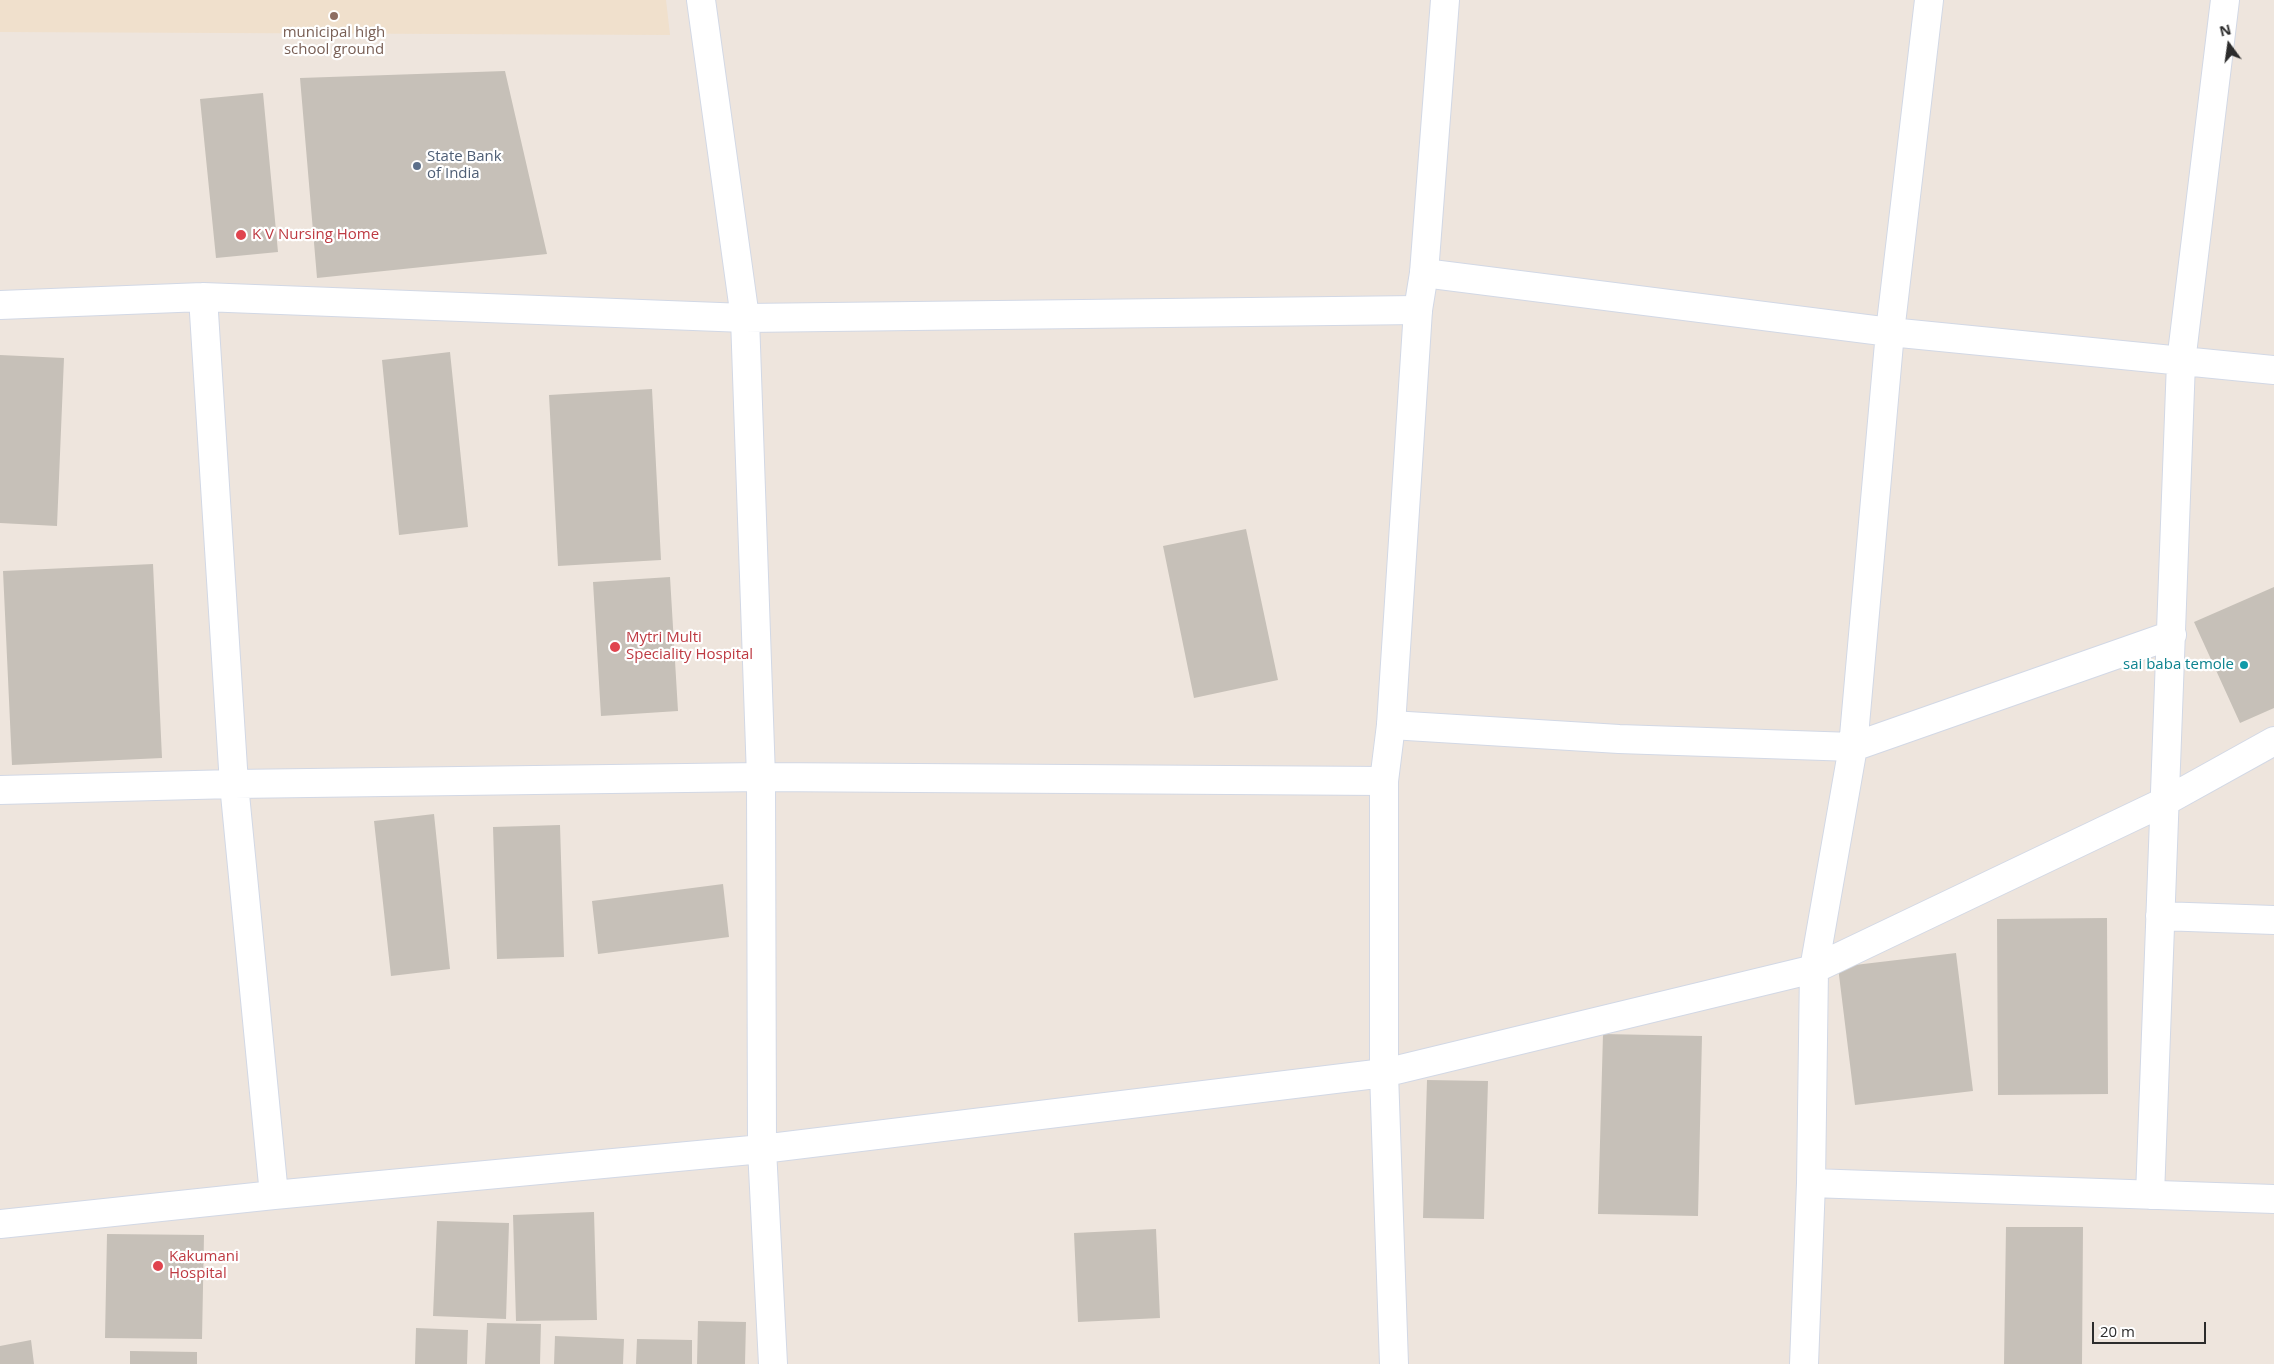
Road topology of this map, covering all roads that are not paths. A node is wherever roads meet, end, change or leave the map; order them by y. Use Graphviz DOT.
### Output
graph roads {
  1 [pos="701,0"];
  2 [pos="1445,0"];
  3 [pos="1929,0"];
  4 [pos="2225,0"];
  5 [pos="1424,273"];
  6 [pos="203,297"];
  7 [pos="0,305"];
  8 [pos="1418,310"];
  9 [pos="745,318"];
  10 [pos="1890,332"];
  11 [pos="2181,362"];
  12 [pos="2274,370"];
  13 [pos="2172,635"];
  14 [pos="1390,725"];
  15 [pos="2274,741"];
  16 [pos="1853,747"];
  17 [pos="761,777"];
  18 [pos="1384,781"];
  19 [pos="234,784"];
  20 [pos="0,790"];
  21 [pos="2166,801"];
  22 [pos="2160,916"];
  23 [pos="2274,920"];
  24 [pos="1814,970"];
  25 [pos="1384,1073"];
  26 [pos="762,1149"];
  27 [pos="1811,1182"];
  28 [pos="2150,1194"];
  29 [pos="274,1195"];
  30 [pos="2274,1199"];
  31 [pos="0,1224"];
  32 [pos="773,1364"];
  33 [pos="1394,1364"];
  34 [pos="1804,1364"];
  1 -- 9 [label="street"];
  2 -- 5 [label="street"];
  3 -- 10 [label="street"];
  4 -- 11 [label="street"];
  5 -- 8 [label="street"];
  5 -- 10 [label="street"];
  6 -- 7 [label="street"];
  6 -- 9 [label="street"];
  6 -- 19 [label="street"];
  8 -- 9 [label="street"];
  8 -- 14 [label="street"];
  9 -- 17 [label="street"];
  10 -- 11 [label="street"];
  10 -- 16 [label="street"];
  11 -- 12 [label="street"];
  11 -- 13 [label="street"];
  13 -- 16 [label="street"];
  13 -- 21 [label="street"];
  14 -- 16 [label="street"];
  14 -- 18 [label="street"];
  15 -- 21 [label="street"];
  16 -- 24 [label="street"];
  17 -- 18 [label="street"];
  17 -- 19 [label="street"];
  17 -- 26 [label="street"];
  18 -- 25 [label="street"];
  19 -- 20 [label="street"];
  19 -- 29 [label="street"];
  21 -- 22 [label="street"];
  21 -- 24 [label="street"];
  22 -- 23 [label="street"];
  22 -- 28 [label="street"];
  24 -- 25 [label="street"];
  24 -- 27 [label="street"];
  25 -- 26 [label="street"];
  25 -- 33 [label="street"];
  26 -- 29 [label="street"];
  26 -- 32 [label="street"];
  27 -- 28 [label="street"];
  27 -- 34 [label="street"];
  28 -- 30 [label="street"];
  29 -- 31 [label="street"];
}
